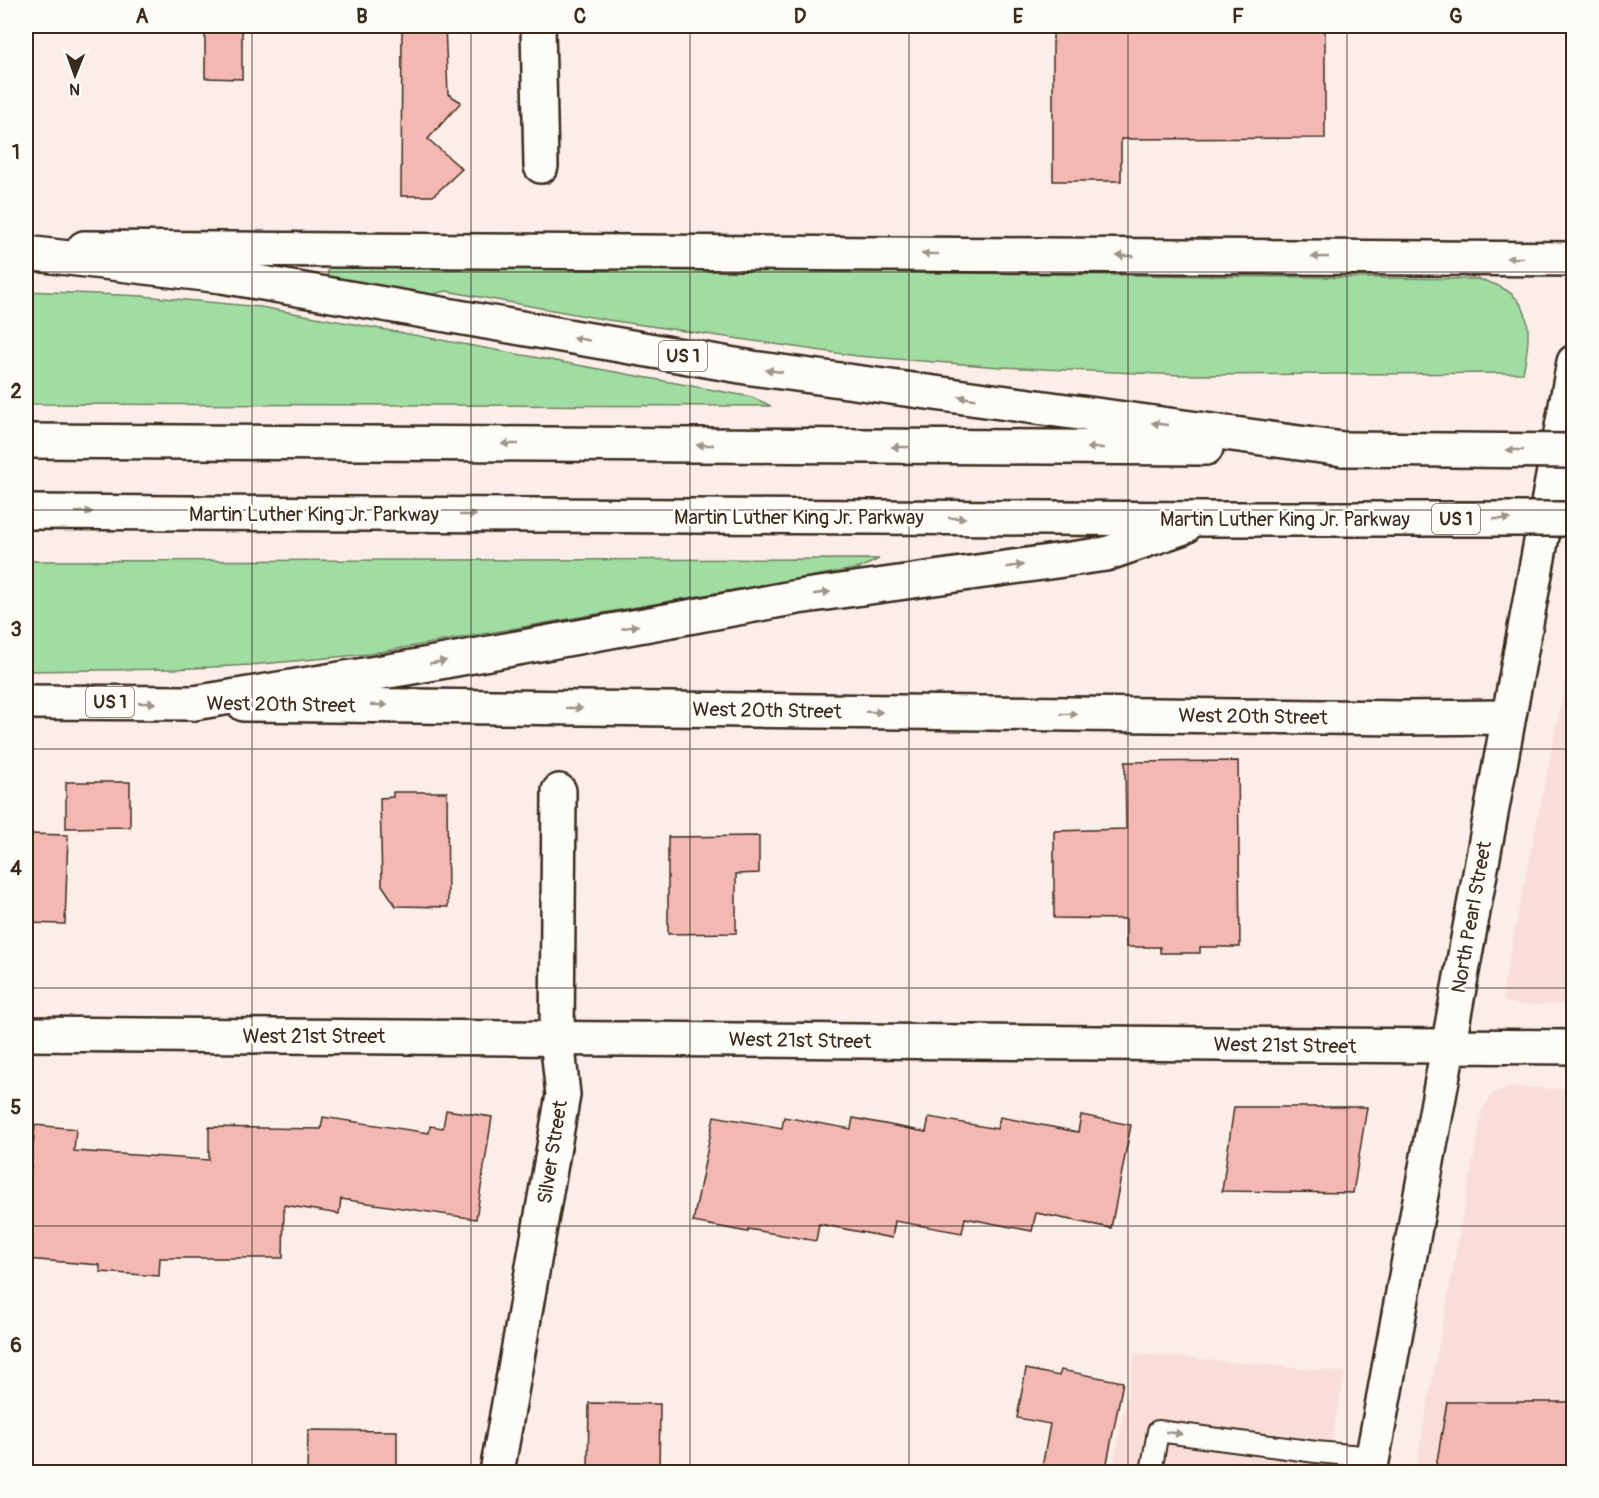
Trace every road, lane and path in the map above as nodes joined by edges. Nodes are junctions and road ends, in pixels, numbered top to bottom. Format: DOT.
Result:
graph roads {
  1 [pos="538,26"];
  2 [pos="541,166"];
  3 [pos="26,248"];
  4 [pos="26,253"];
  5 [pos="1574,259"];
  6 [pos="1574,362"];
  7 [pos="26,441"];
  8 [pos="1343,449"];
  9 [pos="1574,451"];
  10 [pos="26,512"];
  11 [pos="1207,519"];
  12 [pos="1574,519"];
  13 [pos="26,702"];
  14 [pos="194,703"];
  15 [pos="1508,717"];
  16 [pos="560,791"];
  17 [pos="26,1034"];
  18 [pos="556,1038"];
  19 [pos="1446,1047"];
  20 [pos="1574,1047"];
  21 [pos="1372,1465"];
  22 [pos="497,1473"];
  23 [pos="1151,1473"];
  1 -- 2 [label="main road"];
  5 -- 3 [label="main road, one-way"];
  8 -- 4 [label="main road, US 1, one-way"];
  6 -- 15 [label="main road, North Pearl Street"];
  8 -- 7 [label="main road, one-way"];
  9 -- 8 [label="main road, US 1, one-way, bridge"];
  10 -- 11 [label="main road, Martin Luther King Jr. Parkway, one-way"];
  11 -- 12 [label="main road, Martin Luther King Jr. Parkway / US 1, one-way, bridge"];
  14 -- 11 [label="main road, one-way"];
  13 -- 14 [label="main road, West 20th Street / US 1, one-way"];
  14 -- 15 [label="main road, West 20th Street, one-way"];
  15 -- 19 [label="main road, North Pearl Street"];
  16 -- 18 [label="main road, Silver Street"];
  17 -- 18 [label="main road, West 21st Street"];
  18 -- 19 [label="main road, West 21st Street"];
  18 -- 22 [label="main road, Silver Street"];
  19 -- 20 [label="main road, West 21st Street"];
  19 -- 21 [label="main road, North Pearl Street"];
  23 -- 21 [label="lane, one-way"];
}
